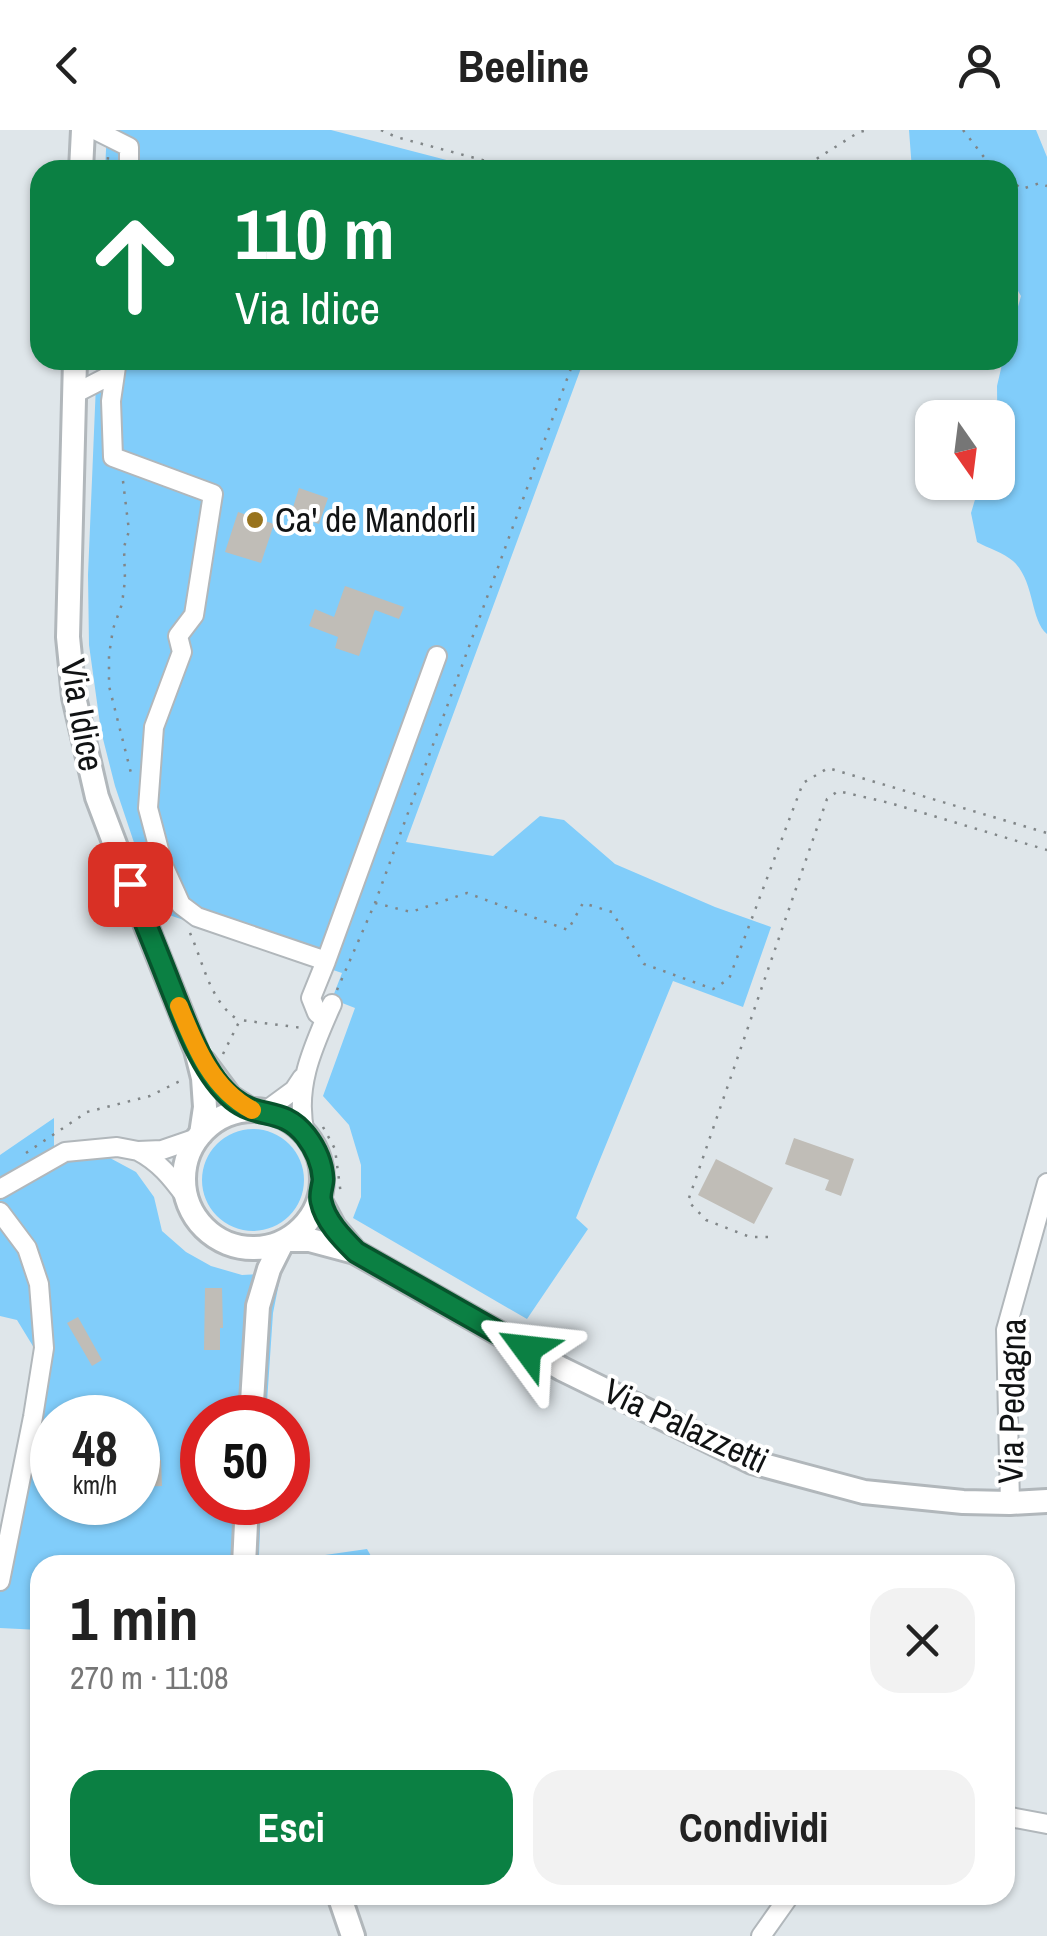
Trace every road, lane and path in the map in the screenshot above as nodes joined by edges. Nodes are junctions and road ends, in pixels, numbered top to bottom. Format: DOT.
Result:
graph roads {
  1 [pos="83,130"];
  2 [pos="95,130"];
  3 [pos="380,130"];
  4 [pos="868,130"];
  5 [pos="963,130"];
  6 [pos="82,160"];
  7 [pos="128,160"];
  8 [pos="482,160"];
  9 [pos="815,160"];
  10 [pos="986,160"];
  11 [pos="1018,186"];
  12 [pos="1047,186"];
  13 [pos="75,370"];
  14 [pos="111,370"];
  15 [pos="116,370"];
  16 [pos="570,370"];
  17 [pos="74,394"];
  18 [pos="437,656"];
  19 [pos="1047,833"];
  20 [pos="1047,850"];
  21 [pos="375,902"];
  22 [pos="326,961"];
  23 [pos="326,1018"];
  24 [pos="196,1050"];
  25 [pos="217,1065"];
  26 [pos="191,1074"];
  27 [pos="305,1074"];
  28 [pos="257,1111"];
  29 [pos="311,1126"];
  30 [pos="199,1136"];
  31 [pos="138,1151"];
  32 [pos="25,1154"];
  33 [pos="1047,1183"];
  34 [pos="0,1189"];
  35 [pos="185,1196"];
  36 [pos="330,1198"];
  37 [pos="0,1212"];
  38 [pos="768,1237"];
  39 [pos="286,1241"];
  40 [pos="233,1244"];
  41 [pos="356,1252"];
  42 [pos="258,1306"];
  43 [pos="252,1395"];
  44 [pos="1047,1501"];
  45 [pos="1010,1504"];
  46 [pos="245,1525"];
  47 [pos="244,1555"];
  48 [pos="0,1582"];
  49 [pos="1015,1818"];
  50 [pos="1047,1824"];
  51 [pos="343,1905"];
  52 [pos="783,1905"];
  53 [pos="353,1936"];
  54 [pos="761,1936"];
  1 -- 6 [label="main road"];
  2 -- 7 [label="street"];
  3 -- 8 [label="path"];
  4 -- 9 [label="path"];
  5 -- 10 [label="path"];
  11 -- 12 [label="path"];
  13 -- 17 [label="main road, Via Idice"];
  14 -- 17 [label="street"];
  15 -- 22 [label="street"];
  16 -- 21 [label="path"];
  17 -- 24 [label="main road, Via Idice"];
  18 -- 22 [label="street"];
  19 -- 21 [label="path"];
  20 -- 38 [label="path"];
  21 -- 23 [label="path"];
  22 -- 23 [label="street"];
  23 -- 25 [label="path"];
  23 -- 27 [label="street"];
  24 -- 28 [label="main road, Via Idice"];
  24 -- 30 [label="main road, Via Idice"];
  26 -- 32 [label="path"];
  27 -- 28 [label="street"];
  27 -- 29 [label="street"];
  28 -- 29 [label="main road, Via Idice"];
  28 -- 30 [label="main road"];
  29 -- 36 [label="main road"];
  29 -- 36 [label="path"];
  30 -- 31 [label="street"];
  30 -- 35 [label="main road, Via Idice"];
  31 -- 34 [label="street"];
  31 -- 35 [label="street"];
  33 -- 45 [label="street, Via Pedagna"];
  35 -- 40 [label="main road"];
  36 -- 39 [label="main road"];
  36 -- 41 [label="main road, Via Palazzetti"];
  37 -- 48 [label="street"];
  39 -- 40 [label="main road"];
  39 -- 41 [label="main road, Via Palazzetti"];
  39 -- 42 [label="main road"];
  40 -- 42 [label="main road"];
  41 -- 45 [label="main road, Via Palazzetti"];
  42 -- 43 [label="main road"];
  44 -- 45 [label="main road, Via Palazzetti"];
  46 -- 47 [label="main road"];
  49 -- 50 [label="street"];
  51 -- 53 [label="main road"];
  52 -- 54 [label="street"];
}
